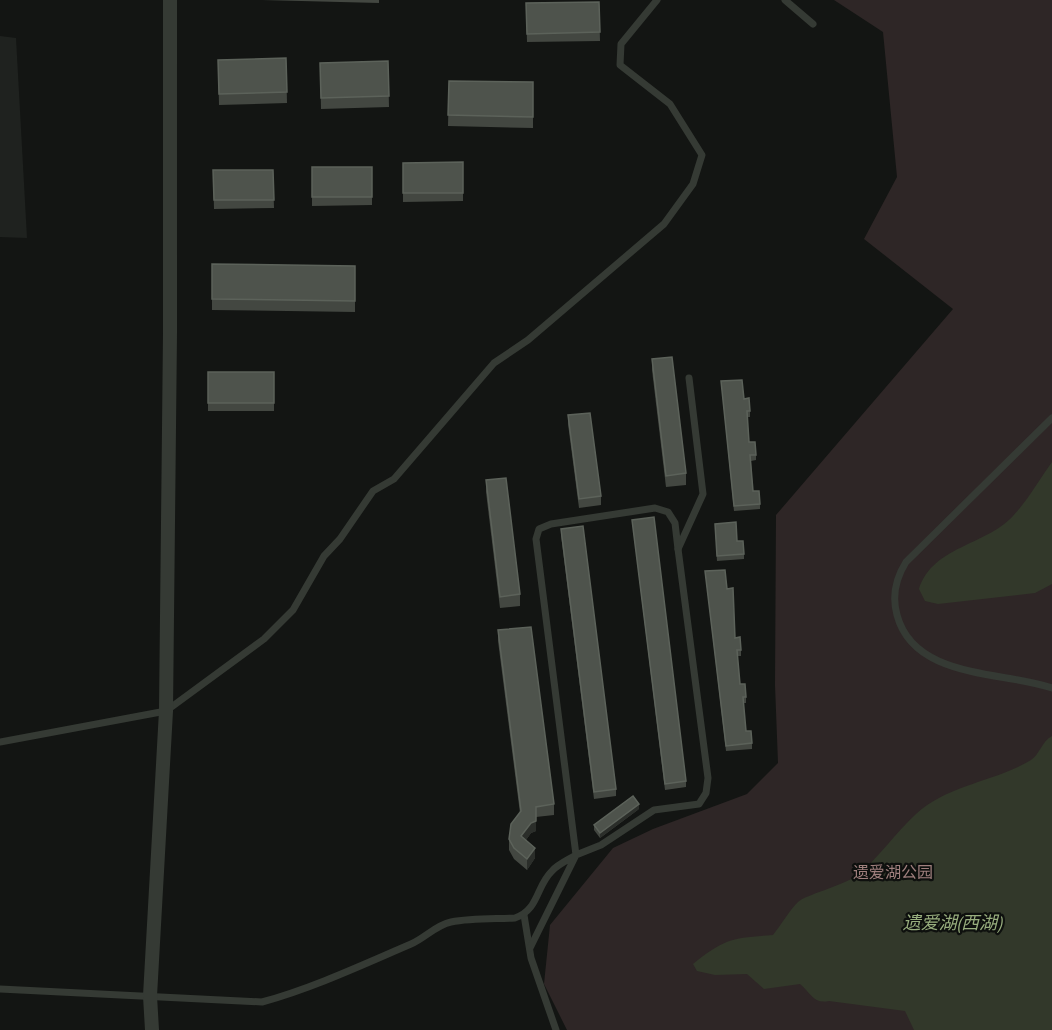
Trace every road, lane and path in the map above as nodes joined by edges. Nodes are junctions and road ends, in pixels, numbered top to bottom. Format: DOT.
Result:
graph roads {
  1 [pos="171,0"];
  2 [pos="657,0"];
  3 [pos="785,0"];
  4 [pos="813,24"];
  5 [pos="689,378"];
  6 [pos="1052,418"];
  7 [pos="678,549"];
  8 [pos="1052,688"];
  9 [pos="166,711"];
  10 [pos="0,742"];
  11 [pos="576,855"];
  12 [pos="524,915"];
  13 [pos="530,948"];
  14 [pos="0,989"];
  15 [pos="150,996"];
  16 [pos="152,1030"];
  17 [pos="556,1030"];
  1 -- 9 [label="street"];
  2 -- 9 [label="lane"];
  3 -- 4 [label="lane"];
  5 -- 7 [label="lane"];
  6 -- 8 [label="lane"];
  7 -- 11 [label="lane"];
  7 -- 11 [label="lane"];
  9 -- 10 [label="lane"];
  9 -- 15 [label="street"];
  11 -- 12 [label="lane"];
  11 -- 13 [label="lane"];
  12 -- 13 [label="lane"];
  12 -- 15 [label="lane"];
  13 -- 17 [label="lane"];
  14 -- 15 [label="lane"];
  15 -- 16 [label="street"];
}
